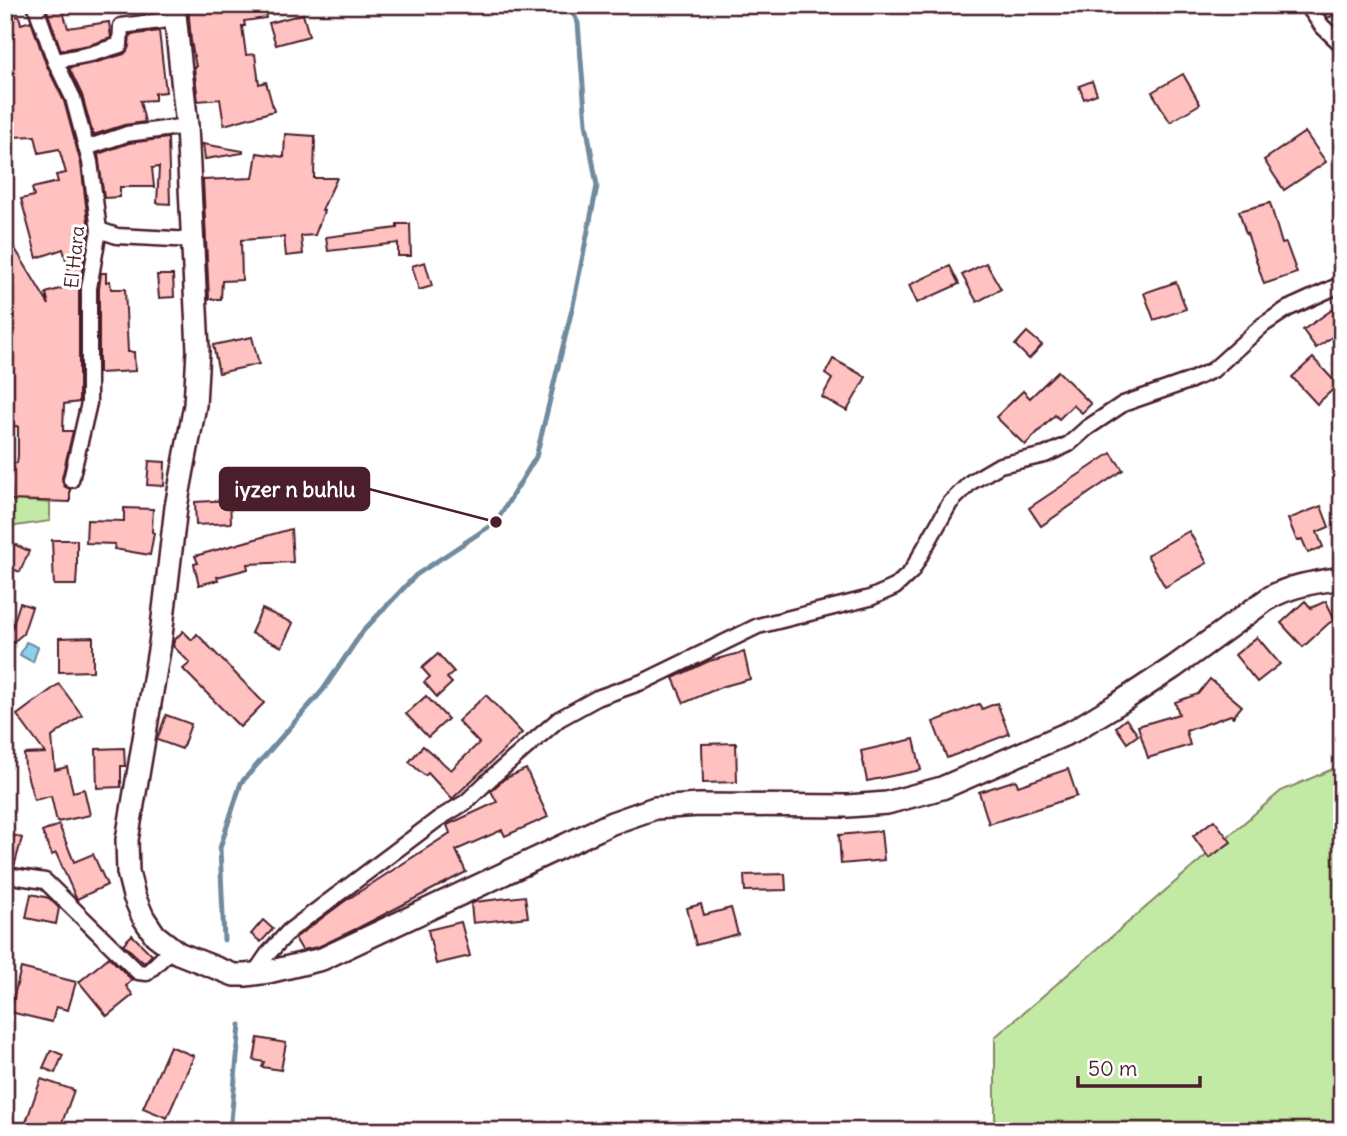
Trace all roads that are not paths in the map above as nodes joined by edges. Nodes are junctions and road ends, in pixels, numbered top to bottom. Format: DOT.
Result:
graph roads {
  1 [pos="35,5"];
  2 [pos="1307,5"];
  3 [pos="175,12"];
  4 [pos="1342,45"];
  5 [pos="55,61"];
  6 [pos="187,126"];
  7 [pos="86,148"];
  8 [pos="99,230"];
  9 [pos="193,240"];
  10 [pos="1342,284"];
  11 [pos="71,480"];
  12 [pos="1342,578"];
  13 [pos="5,875"];
  14 [pos="175,951"];
  15 [pos="244,974"];
  1 -- 5 [label="street, El Hara"];
  2 -- 4 [label="street"];
  3 -- 5 [label="street"];
  3 -- 6 [label="main road"];
  5 -- 7 [label="street, El Hara"];
  6 -- 7 [label="street"];
  6 -- 9 [label="main road"];
  7 -- 8 [label="street, El Hara"];
  8 -- 9 [label="street"];
  8 -- 11 [label="street, El Hara"];
  9 -- 14 [label="main road"];
  10 -- 15 [label="street"];
  12 -- 15 [label="main road"];
  13 -- 14 [label="street"];
  14 -- 15 [label="main road"];
}
